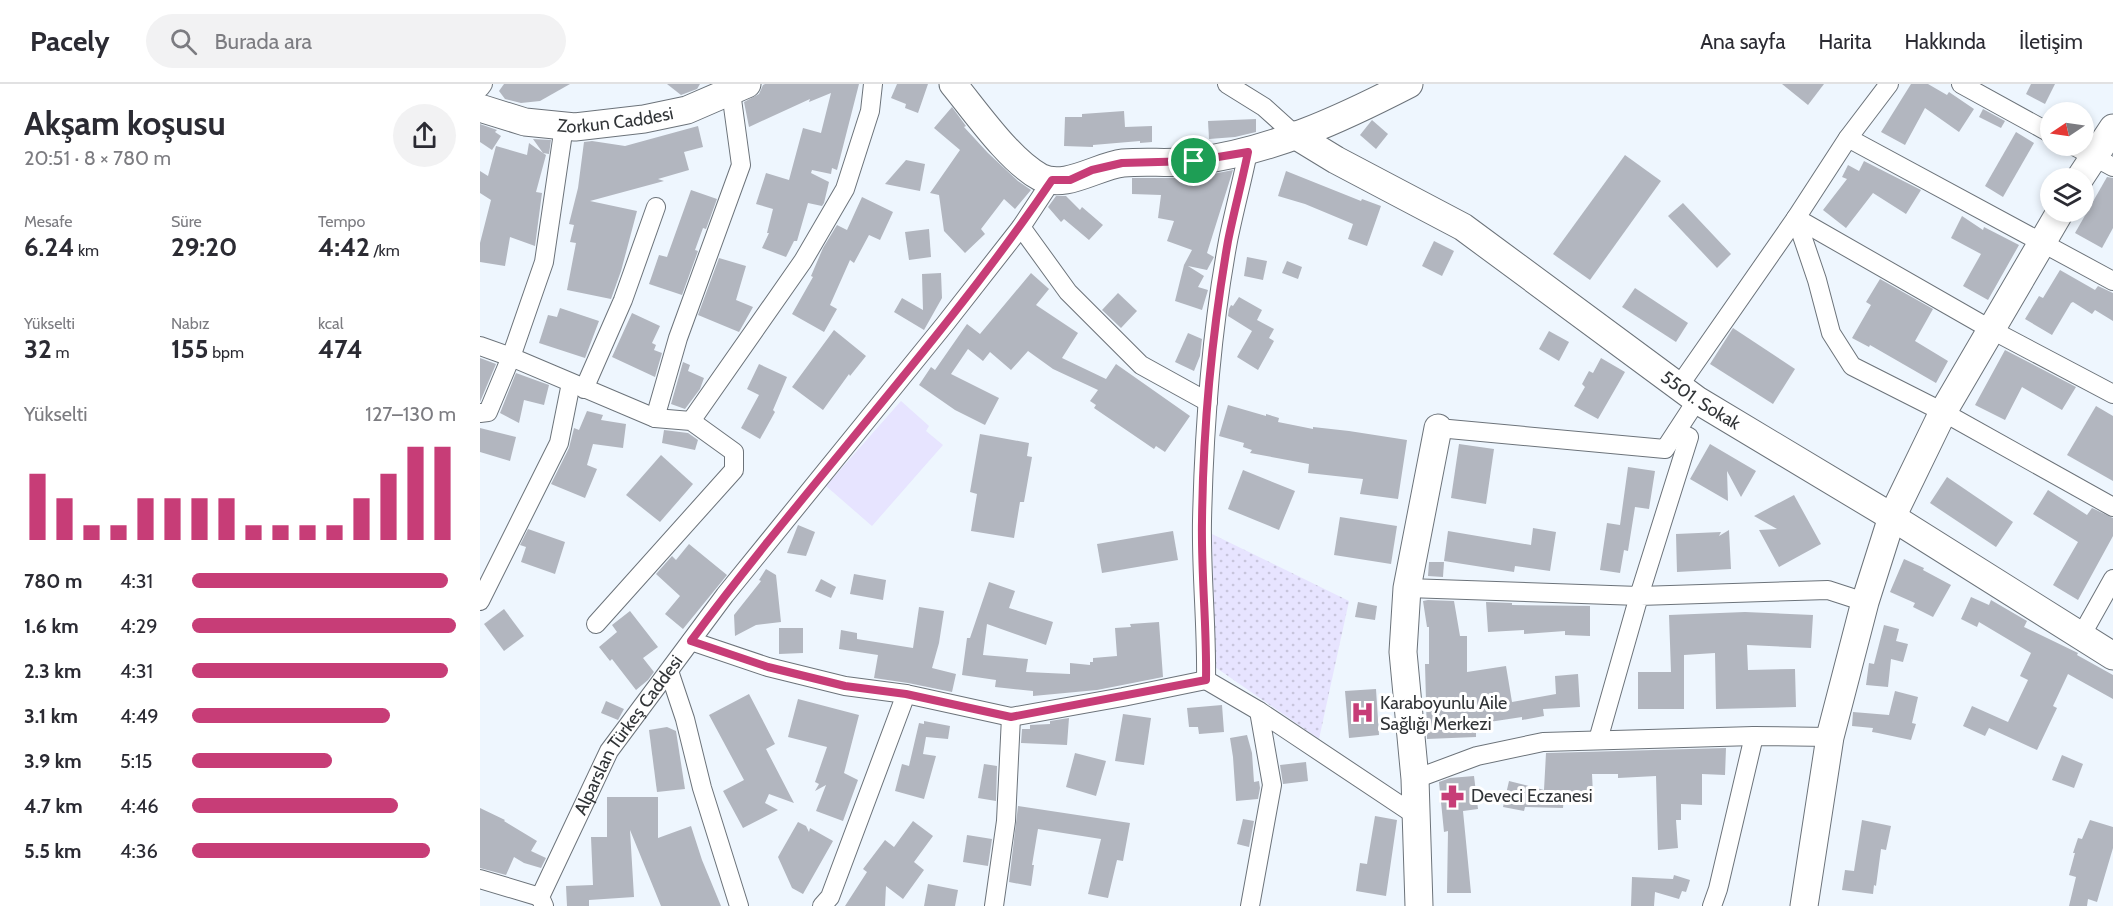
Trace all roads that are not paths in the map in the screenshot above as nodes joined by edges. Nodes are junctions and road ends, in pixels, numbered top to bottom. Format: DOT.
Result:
graph roads {
  1 [pos="483,84"];
  2 [pos="873,84"];
  3 [pos="953,84"];
  4 [pos="1409,84"];
  5 [pos="1889,84"];
  6 [pos="1961,84"];
  7 [pos="1235,86"];
  8 [pos="480,88"];
  9 [pos="739,88"];
  10 [pos="480,108"];
  11 [pos="564,126"];
  12 [pos="2040,127"];
  13 [pos="2113,128"];
  14 [pos="1295,135"];
  15 [pos="1848,138"];
  16 [pos="1248,152"];
  17 [pos="2090,162"];
  18 [pos="1052,180"];
  19 [pos="656,207"];
  20 [pos="1796,218"];
  21 [pos="2055,222"];
  22 [pos="1021,227"];
  23 [pos="2042,242"];
  24 [pos="2113,281"];
  25 [pos="1990,330"];
  26 [pos="480,346"];
  27 [pos="511,357"];
  28 [pos="578,386"];
  29 [pos="1688,393"];
  30 [pos="2113,394"];
  31 [pos="1208,402"];
  32 [pos="1943,412"];
  33 [pos="480,413"];
  34 [pos="655,418"];
  35 [pos="691,421"];
  36 [pos="1438,428"];
  37 [pos="1677,431"];
  38 [pos="2113,507"];
  39 [pos="1892,517"];
  40 [pos="2113,579"];
  41 [pos="1407,588"];
  42 [pos="1639,596"];
  43 [pos="480,601"];
  44 [pos="1865,602"];
  45 [pos="596,624"];
  46 [pos="2081,636"];
  47 [pos="691,641"];
  48 [pos="2113,656"];
  49 [pos="669,671"];
  50 [pos="1206,680"];
  51 [pos="906,694"];
  52 [pos="1259,711"];
  53 [pos="1011,717"];
  54 [pos="1754,736"];
  55 [pos="1830,737"];
  56 [pos="1598,740"];
  57 [pos="1414,779"];
  58 [pos="1415,815"];
  59 [pos="480,879"];
  60 [pos="542,901"];
  61 [pos="739,906"];
  62 [pos="822,906"];
  63 [pos="993,906"];
  64 [pos="1250,906"];
  65 [pos="1419,906"];
  66 [pos="1712,906"];
  67 [pos="1804,906"];
  1 -- 8 [label="street"];
  2 -- 35 [label="street"];
  3 -- 18 [label="street"];
  4 -- 14 [label="street"];
  5 -- 15 [label="street"];
  6 -- 12 [label="street"];
  7 -- 14 [label="street"];
  9 -- 11 [label="street, Zorkun Caddesi"];
  9 -- 34 [label="street"];
  10 -- 11 [label="street, Zorkun Caddesi"];
  11 -- 27 [label="street"];
  13 -- 17 [label="street"];
  14 -- 16 [label="street"];
  14 -- 29 [label="street, 5501. Sokak"];
  15 -- 20 [label="street"];
  15 -- 23 [label="street"];
  16 -- 18 [label="street"];
  16 -- 31 [label="street"];
  18 -- 22 [label="street, Alparslan Türkeş Caddesi"];
  19 -- 28 [label="street"];
  20 -- 25 [label="street"];
  20 -- 29 [label="street"];
  20 -- 32 [label="street"];
  21 -- 23 [label="street"];
  22 -- 31 [label="street"];
  22 -- 47 [label="street, Alparslan Türkeş Caddesi"];
  23 -- 24 [label="street"];
  23 -- 25 [label="street"];
  25 -- 30 [label="street"];
  25 -- 32 [label="street"];
  26 -- 27 [label="street"];
  27 -- 28 [label="street"];
  27 -- 33 [label="street"];
  28 -- 34 [label="street"];
  28 -- 43 [label="street"];
  29 -- 37 [label="street"];
  29 -- 39 [label="street, 5501. Sokak"];
  31 -- 50 [label="street"];
  32 -- 38 [label="street"];
  32 -- 39 [label="street"];
  34 -- 35 [label="street"];
  35 -- 45 [label="street"];
  36 -- 37 [label="street"];
  36 -- 41 [label="street"];
  37 -- 42 [label="street"];
  39 -- 44 [label="street"];
  39 -- 46 [label="street, 5501. Sokak"];
  40 -- 46 [label="street"];
  41 -- 42 [label="street"];
  41 -- 57 [label="street"];
  42 -- 44 [label="street"];
  42 -- 56 [label="street"];
  44 -- 55 [label="street"];
  46 -- 48 [label="street, 5501. Sokak"];
  47 -- 49 [label="street, Alparslan Türkeş Caddesi"];
  47 -- 51 [label="street"];
  49 -- 60 [label="street, Alparslan Türkeş Caddesi"];
  49 -- 61 [label="street"];
  50 -- 52 [label="street"];
  50 -- 53 [label="street"];
  51 -- 53 [label="street"];
  51 -- 62 [label="street"];
  52 -- 58 [label="street"];
  52 -- 64 [label="street"];
  53 -- 63 [label="street"];
  54 -- 55 [label="street"];
  54 -- 56 [label="street"];
  54 -- 66 [label="street"];
  55 -- 67 [label="street"];
  56 -- 57 [label="street"];
  57 -- 58 [label="street"];
  58 -- 65 [label="street"];
  59 -- 60 [label="street"];
}
